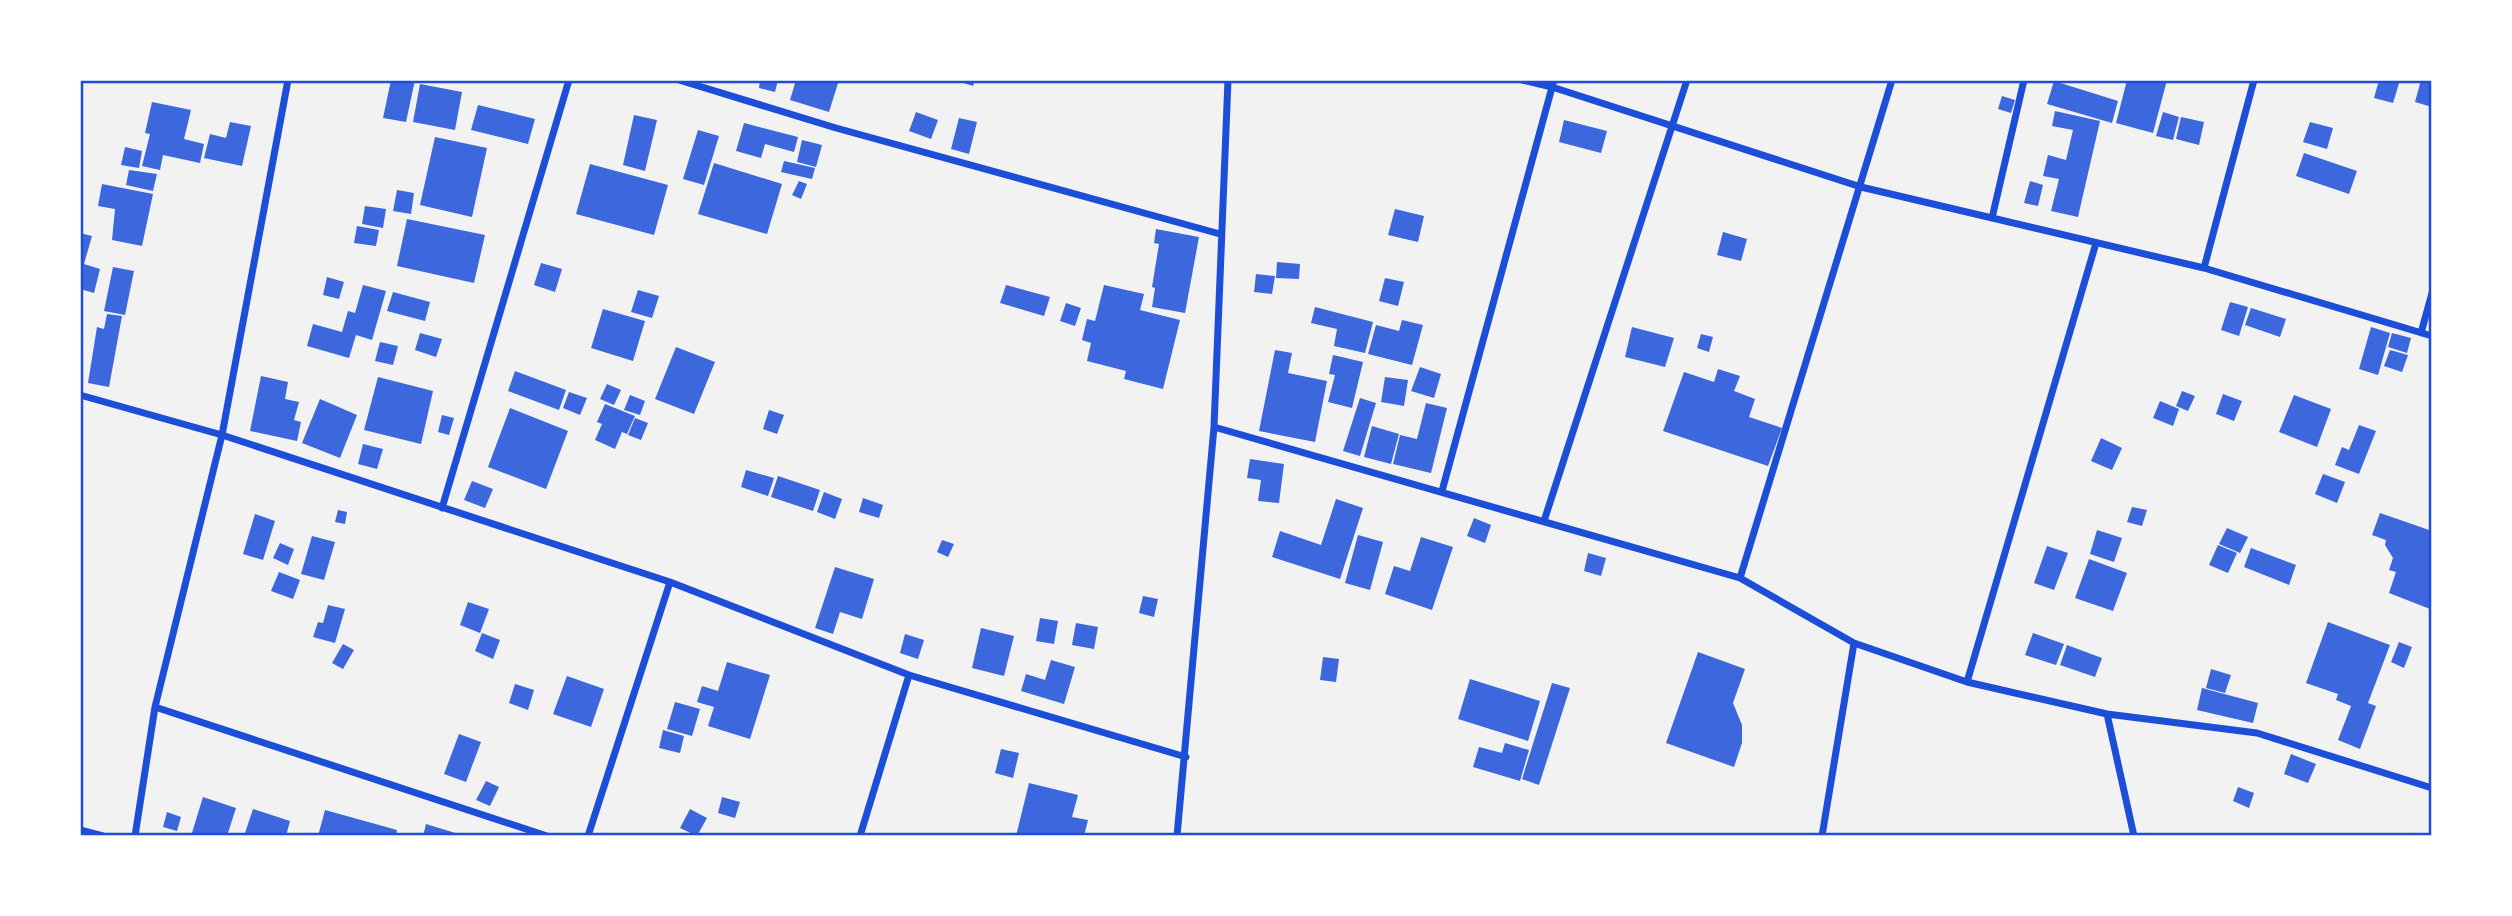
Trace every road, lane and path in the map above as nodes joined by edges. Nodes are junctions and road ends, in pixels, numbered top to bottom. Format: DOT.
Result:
graph roads {
  1 [pos="288,80"];
  2 [pos="569,80"];
  3 [pos="679,80"];
  4 [pos="1228,80"];
  5 [pos="1522,80"];
  6 [pos="1687,80"];
  7 [pos="1892,80"];
  8 [pos="2024,80"];
  9 [pos="2254,80"];
  10 [pos="1553,84"];
  11 [pos="1672,127"];
  12 [pos="1860,187"];
  13 [pos="1992,218"];
  14 [pos="1220,234"];
  15 [pos="2096,243"];
  16 [pos="2204,268"];
  17 [pos="2431,293"];
  18 [pos="2421,333"];
  19 [pos="2431,336"];
  20 [pos="80,396"];
  21 [pos="1214,427"];
  22 [pos="222,435"];
  23 [pos="1442,491"];
  24 [pos="442,508"];
  25 [pos="1544,521"];
  26 [pos="1740,578"];
  27 [pos="670,582"];
  28 [pos="1854,643"];
  29 [pos="909,675"];
  30 [pos="1966,682"];
  31 [pos="155,707"];
  32 [pos="2107,714"];
  33 [pos="1186,757"];
  34 [pos="2431,788"];
  35 [pos="80,831"];
  36 [pos="103,835"];
  37 [pos="135,835"];
  38 [pos="547,835"];
  39 [pos="588,835"];
  40 [pos="860,835"];
  41 [pos="1177,835"];
  42 [pos="1822,835"];
  43 [pos="2134,835"];
  1 -- 22 [label="street"];
  2 -- 24 [label="street"];
  3 -- 14 [label="street"];
  4 -- 14 [label="street"];
  5 -- 10 [label="street"];
  6 -- 11 [label="street"];
  7 -- 12 [label="street"];
  8 -- 13 [label="street"];
  9 -- 16 [label="street"];
  10 -- 11 [label="street"];
  10 -- 23 [label="street"];
  11 -- 12 [label="street"];
  11 -- 25 [label="street"];
  12 -- 13 [label="street"];
  12 -- 26 [label="street"];
  13 -- 15 [label="street"];
  14 -- 21 [label="street"];
  15 -- 16 [label="street"];
  15 -- 30 [label="street"];
  16 -- 18 [label="street"];
  17 -- 18 [label="street"];
  18 -- 19 [label="street"];
  20 -- 22 [label="street"];
  21 -- 23 [label="street"];
  21 -- 33 [label="street"];
  22 -- 24 [label="street"];
  22 -- 31 [label="street"];
  23 -- 25 [label="street"];
  24 -- 27 [label="street"];
  25 -- 26 [label="street"];
  26 -- 28 [label="street"];
  27 -- 29 [label="street"];
  27 -- 39 [label="street"];
  28 -- 30 [label="street"];
  28 -- 42 [label="street"];
  29 -- 33 [label="street"];
  29 -- 40 [label="street"];
  30 -- 32 [label="street"];
  31 -- 37 [label="street"];
  31 -- 38 [label="street"];
  32 -- 34 [label="street"];
  32 -- 43 [label="street"];
  33 -- 41 [label="street"];
  35 -- 36 [label="street"];
}
